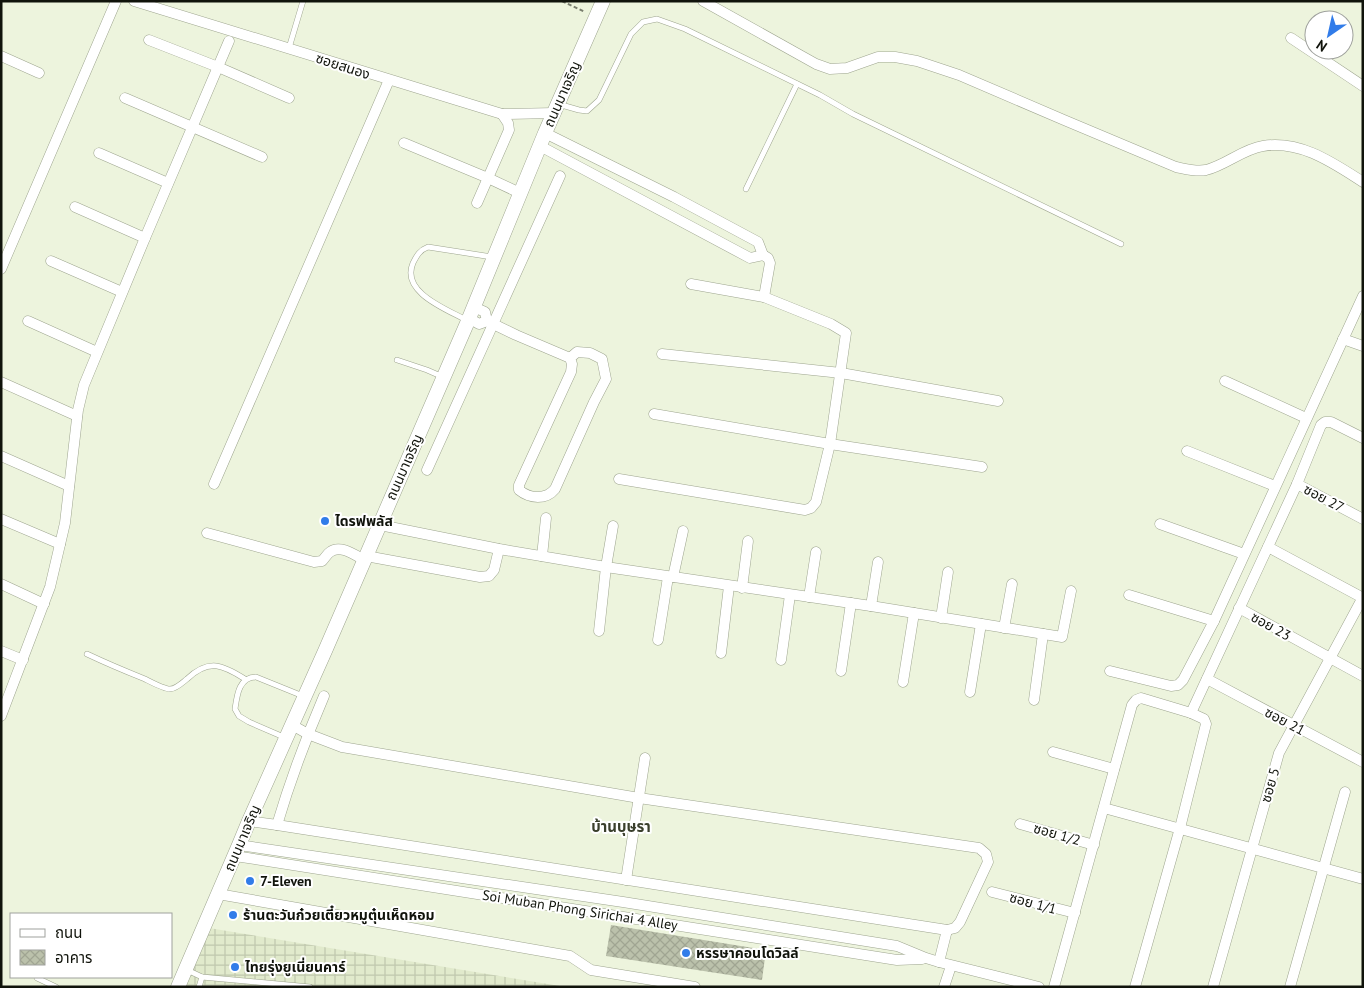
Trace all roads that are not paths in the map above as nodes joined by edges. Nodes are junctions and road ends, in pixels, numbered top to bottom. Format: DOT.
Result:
graph roads {
  1 [pos="116,1"];
  2 [pos="134,1"];
  3 [pos="303,1"];
  4 [pos="603,1"];
  5 [pos="703,1"];
  6 [pos="1290,38"];
  7 [pos="149,40"];
  8 [pos="229,41"];
  9 [pos="288,49"];
  10 [pos="1,56"];
  11 [pos="218,67"];
  12 [pos="39,72"];
  13 [pos="389,80"];
  14 [pos="797,84"];
  15 [pos="1363,86"];
  16 [pos="125,98"];
  17 [pos="289,98"];
  18 [pos="556,108"];
  19 [pos="502,114"];
  20 [pos="192,127"];
  21 [pos="545,133"];
  22 [pos="404,143"];
  23 [pos="540,146"];
  24 [pos="98,153"];
  25 [pos="262,157"];
  26 [pos="560,176"];
  27 [pos="488,178"];
  28 [pos="1363,182"];
  29 [pos="168,183"];
  30 [pos="746,189"];
  31 [pos="520,193"];
  32 [pos="477,203"];
  33 [pos="75,208"];
  34 [pos="145,238"];
  35 [pos="1122,244"];
  36 [pos="762,255"];
  37 [pos="494,257"];
  38 [pos="52,261"];
  39 [pos="1,268"];
  40 [pos="691,284"];
  41 [pos="122,292"];
  42 [pos="1363,296"];
  43 [pos="764,297"];
  44 [pos="471,315"];
  45 [pos="28,321"];
  46 [pos="490,323"];
  47 [pos="1343,339"];
  48 [pos="1363,346"];
  49 [pos="97,352"];
  50 [pos="662,354"];
  51 [pos="570,358"];
  52 [pos="397,360"];
  53 [pos="840,373"];
  54 [pos="444,377"];
  55 [pos="1225,381"];
  56 [pos="1,382"];
  57 [pos="998,401"];
  58 [pos="654,414"];
  59 [pos="78,416"];
  60 [pos="1306,418"];
  61 [pos="1363,438"];
  62 [pos="830,444"];
  63 [pos="1187,451"];
  64 [pos="1,456"];
  65 [pos="982,467"];
  66 [pos="427,470"];
  67 [pos="619,479"];
  68 [pos="214,484"];
  69 [pos="1297,484"];
  70 [pos="69,486"];
  71 [pos="1275,486"];
  72 [pos="546,518"];
  73 [pos="1,519"];
  74 [pos="1363,519"];
  75 [pos="1160,524"];
  76 [pos="380,525"];
  77 [pos="613,526"];
  78 [pos="682,531"];
  79 [pos="207,533"];
  80 [pos="748,541"];
  81 [pos="60,544"];
  82 [pos="1268,547"];
  83 [pos="499,549"];
  84 [pos="816,552"];
  85 [pos="1244,554"];
  86 [pos="542,556"];
  87 [pos="365,558"];
  88 [pos="878,562"];
  89 [pos="606,567"];
  90 [pos="948,572"];
  91 [pos="671,577"];
  92 [pos="1,584"];
  93 [pos="1012,584"];
  94 [pos="729,586"];
  95 [pos="742,588"];
  96 [pos="1071,591"];
  97 [pos="790,594"];
  98 [pos="1129,595"];
  99 [pos="809,597"];
  100 [pos="1363,598"];
  101 [pos="44,604"];
  102 [pos="851,604"];
  103 [pos="871,606"];
  104 [pos="1239,608"];
  105 [pos="914,614"];
  106 [pos="941,618"];
  107 [pos="1214,621"];
  108 [pos="981,624"];
  109 [pos="1004,628"];
  110 [pos="599,631"];
  111 [pos="1043,634"];
  112 [pos="658,640"];
  113 [pos="1,651"];
  114 [pos="720,653"];
  115 [pos="87,654"];
  116 [pos="1330,658"];
  117 [pos="22,660"];
  118 [pos="781,660"];
  119 [pos="841,671"];
  120 [pos="1110,671"];
  121 [pos="1363,676"];
  122 [pos="245,679"];
  123 [pos="1207,680"];
  124 [pos="903,682"];
  125 [pos="970,692"];
  126 [pos="324,696"];
  127 [pos="304,697"];
  128 [pos="1034,700"];
  129 [pos="1191,713"];
  130 [pos="1,716"];
  131 [pos="292,725"];
  132 [pos="1294,725"];
  133 [pos="308,734"];
  134 [pos="286,738"];
  135 [pos="1053,752"];
  136 [pos="645,758"];
  137 [pos="1363,762"];
  138 [pos="1114,770"];
  139 [pos="1345,792"];
  140 [pos="639,798"];
  141 [pos="1104,808"];
  142 [pos="249,821"];
  143 [pos="1020,824"];
  144 [pos="277,825"];
  145 [pos="1180,828"];
  146 [pos="1094,844"];
  147 [pos="1252,848"];
  148 [pos="237,851"];
  149 [pos="1324,868"];
  150 [pos="1363,879"];
  151 [pos="626,880"];
  152 [pos="992,892"];
  153 [pos="218,894"];
  154 [pos="623,902"];
  155 [pos="1075,913"];
  156 [pos="621,916"];
  157 [pos="947,930"];
  158 [pos="926,958"];
  159 [pos="939,962"];
  160 [pos="951,966"];
  161 [pos="185,969"];
  162 [pos="202,977"];
  163 [pos="37,978"];
  164 [pos="56,987"];
  165 [pos="178,987"];
  166 [pos="199,987"];
  167 [pos="310,987"];
  168 [pos="695,987"];
  169 [pos="944,987"];
  170 [pos="1039,987"];
  171 [pos="1054,987"];
  172 [pos="1136,987"];
  173 [pos="1213,987"];
  174 [pos="1290,987"];
  1 -- 39 [label="street"];
  2 -- 9 [label="street, ซอยสนอง"];
  3 -- 9 [label="lane"];
  4 -- 18 [label="main road, ถนนมาเจริญ"];
  5 -- 28 [label="street"];
  6 -- 15 [label="street"];
  7 -- 11 [label="street"];
  8 -- 11 [label="street"];
  9 -- 13 [label="street, ซอยสนอง"];
  10 -- 12 [label="street"];
  11 -- 17 [label="street"];
  11 -- 20 [label="street"];
  13 -- 19 [label="street, ซอยสนอง"];
  13 -- 68 [label="street"];
  14 -- 18 [label="lane"];
  14 -- 30 [label="lane"];
  14 -- 35 [label="lane"];
  16 -- 20 [label="street"];
  18 -- 19 [label="street, ซอยสนอง"];
  18 -- 21 [label="main road, ถนนมาเจริญ"];
  19 -- 27 [label="street"];
  20 -- 25 [label="street"];
  20 -- 29 [label="street"];
  21 -- 23 [label="main road, ถนนมาเจริญ"];
  21 -- 36 [label="street"];
  22 -- 27 [label="street"];
  23 -- 31 [label="main road, ถนนมาเจริญ"];
  23 -- 36 [label="street"];
  24 -- 29 [label="street"];
  26 -- 46 [label="street"];
  27 -- 31 [label="street"];
  27 -- 32 [label="street"];
  29 -- 34 [label="street"];
  31 -- 37 [label="main road, ถนนมาเจริญ"];
  33 -- 34 [label="street"];
  34 -- 41 [label="street"];
  36 -- 43 [label="street"];
  37 -- 44 [label="main road, ถนนมาเจริญ"];
  37 -- 44 [label="lane"];
  38 -- 41 [label="street"];
  40 -- 43 [label="street"];
  41 -- 49 [label="street"];
  42 -- 47 [label="street"];
  43 -- 53 [label="street"];
  44 -- 46 [label="street"];
  44 -- 54 [label="main road, ถนนมาเจริญ"];
  45 -- 49 [label="street"];
  46 -- 51 [label="street"];
  46 -- 66 [label="street"];
  47 -- 48 [label="street"];
  47 -- 60 [label="street"];
  49 -- 59 [label="street"];
  50 -- 53 [label="street"];
  51 -- 51 [label="street"];
  52 -- 54 [label="lane"];
  53 -- 57 [label="street"];
  53 -- 62 [label="street"];
  54 -- 76 [label="main road, ถนนมาเจริญ"];
  55 -- 60 [label="street"];
  56 -- 59 [label="street"];
  58 -- 62 [label="street"];
  59 -- 70 [label="street"];
  60 -- 71 [label="street"];
  61 -- 69 [label="street, ซอย 27"];
  62 -- 65 [label="street"];
  62 -- 67 [label="street"];
  63 -- 71 [label="street"];
  64 -- 70 [label="street"];
  69 -- 74 [label="street, ซอย 27"];
  69 -- 82 [label="street, ซอย 23"];
  70 -- 81 [label="street"];
  71 -- 85 [label="street"];
  72 -- 86 [label="street"];
  73 -- 81 [label="street"];
  75 -- 85 [label="street"];
  76 -- 83 [label="street"];
  76 -- 87 [label="main road, ถนนมาเจริญ"];
  77 -- 89 [label="street"];
  78 -- 91 [label="street"];
  79 -- 87 [label="street"];
  80 -- 95 [label="street"];
  81 -- 101 [label="street"];
  82 -- 100 [label="street"];
  82 -- 104 [label="street, ซอย 23"];
  83 -- 86 [label="street"];
  83 -- 87 [label="street"];
  84 -- 99 [label="street"];
  85 -- 107 [label="street"];
  86 -- 89 [label="street"];
  87 -- 127 [label="main road, ถนนมาเจริญ"];
  88 -- 103 [label="street"];
  89 -- 91 [label="street"];
  89 -- 110 [label="street"];
  90 -- 106 [label="street"];
  91 -- 94 [label="street"];
  91 -- 112 [label="street"];
  92 -- 101 [label="street"];
  93 -- 109 [label="street"];
  94 -- 95 [label="street"];
  94 -- 114 [label="street"];
  95 -- 97 [label="street"];
  96 -- 111 [label="street"];
  97 -- 99 [label="street"];
  97 -- 118 [label="street"];
  98 -- 107 [label="street"];
  99 -- 102 [label="street"];
  100 -- 116 [label="street, ซอย 5"];
  101 -- 117 [label="street"];
  102 -- 103 [label="street"];
  102 -- 119 [label="street"];
  103 -- 105 [label="street"];
  104 -- 116 [label="street, ซอย 23"];
  104 -- 123 [label="street"];
  105 -- 106 [label="street"];
  105 -- 124 [label="street"];
  106 -- 108 [label="street"];
  107 -- 120 [label="street"];
  108 -- 109 [label="street"];
  108 -- 125 [label="street"];
  109 -- 111 [label="street"];
  111 -- 128 [label="street"];
  113 -- 117 [label="street"];
  115 -- 122 [label="lane"];
  116 -- 121 [label="street, ซอย 23"];
  116 -- 132 [label="street, ซอย 5"];
  117 -- 130 [label="street"];
  122 -- 127 [label="lane"];
  122 -- 134 [label="lane"];
  123 -- 129 [label="street"];
  123 -- 132 [label="street, ซอย 21"];
  126 -- 133 [label="street"];
  127 -- 131 [label="main road, ถนนมาเจริญ"];
  129 -- 138 [label="street"];
  129 -- 145 [label="street"];
  131 -- 133 [label="street"];
  131 -- 134 [label="main road, ถนนมาเจริญ"];
  132 -- 137 [label="street, ซอย 21"];
  132 -- 147 [label="street, ซอย 5"];
  133 -- 140 [label="street"];
  133 -- 144 [label="street"];
  134 -- 142 [label="main road, ถนนมาเจริญ"];
  135 -- 138 [label="street"];
  136 -- 140 [label="street"];
  138 -- 141 [label="street"];
  139 -- 149 [label="street"];
  140 -- 151 [label="street"];
  140 -- 157 [label="street"];
  141 -- 145 [label="street"];
  141 -- 146 [label="street"];
  142 -- 144 [label="street"];
  142 -- 148 [label="main road, ถนนมาเจริญ"];
  143 -- 146 [label="street, ซอย 1/2"];
  144 -- 151 [label="street"];
  145 -- 147 [label="street"];
  145 -- 172 [label="street"];
  146 -- 155 [label="street"];
  147 -- 149 [label="street"];
  147 -- 173 [label="street, ซอย 5"];
  148 -- 153 [label="main road, ถนนมาเจริญ"];
  148 -- 154 [label="street, Soi Muban Phong Sirichai 4 Alley"];
  148 -- 156 [label="street, Soi Muban Phong Sirichai 4 Alley"];
  149 -- 150 [label="street"];
  149 -- 174 [label="street"];
  151 -- 157 [label="street"];
  152 -- 155 [label="street, ซอย 1/1"];
  153 -- 161 [label="main road, ถนนมาเจริญ"];
  153 -- 168 [label="street"];
  154 -- 156 [label="street"];
  154 -- 158 [label="street, Soi Muban Phong Sirichai 4 Alley"];
  155 -- 171 [label="street"];
  156 -- 158 [label="street, Soi Muban Phong Sirichai 4 Alley"];
  157 -- 159 [label="street"];
  158 -- 159 [label="street, Soi Muban Phong Sirichai 4 Alley"];
  159 -- 160 [label="street, Soi Muban Phong Sirichai 4 Alley"];
  160 -- 169 [label="street"];
  160 -- 170 [label="street, Soi Muban Phong Sirichai 4 Alley"];
  161 -- 162 [label="lane"];
  161 -- 165 [label="main road, ถนนมาเจริญ"];
  162 -- 166 [label="lane"];
  162 -- 167 [label="lane"];
  163 -- 164 [label="lane"];
}
